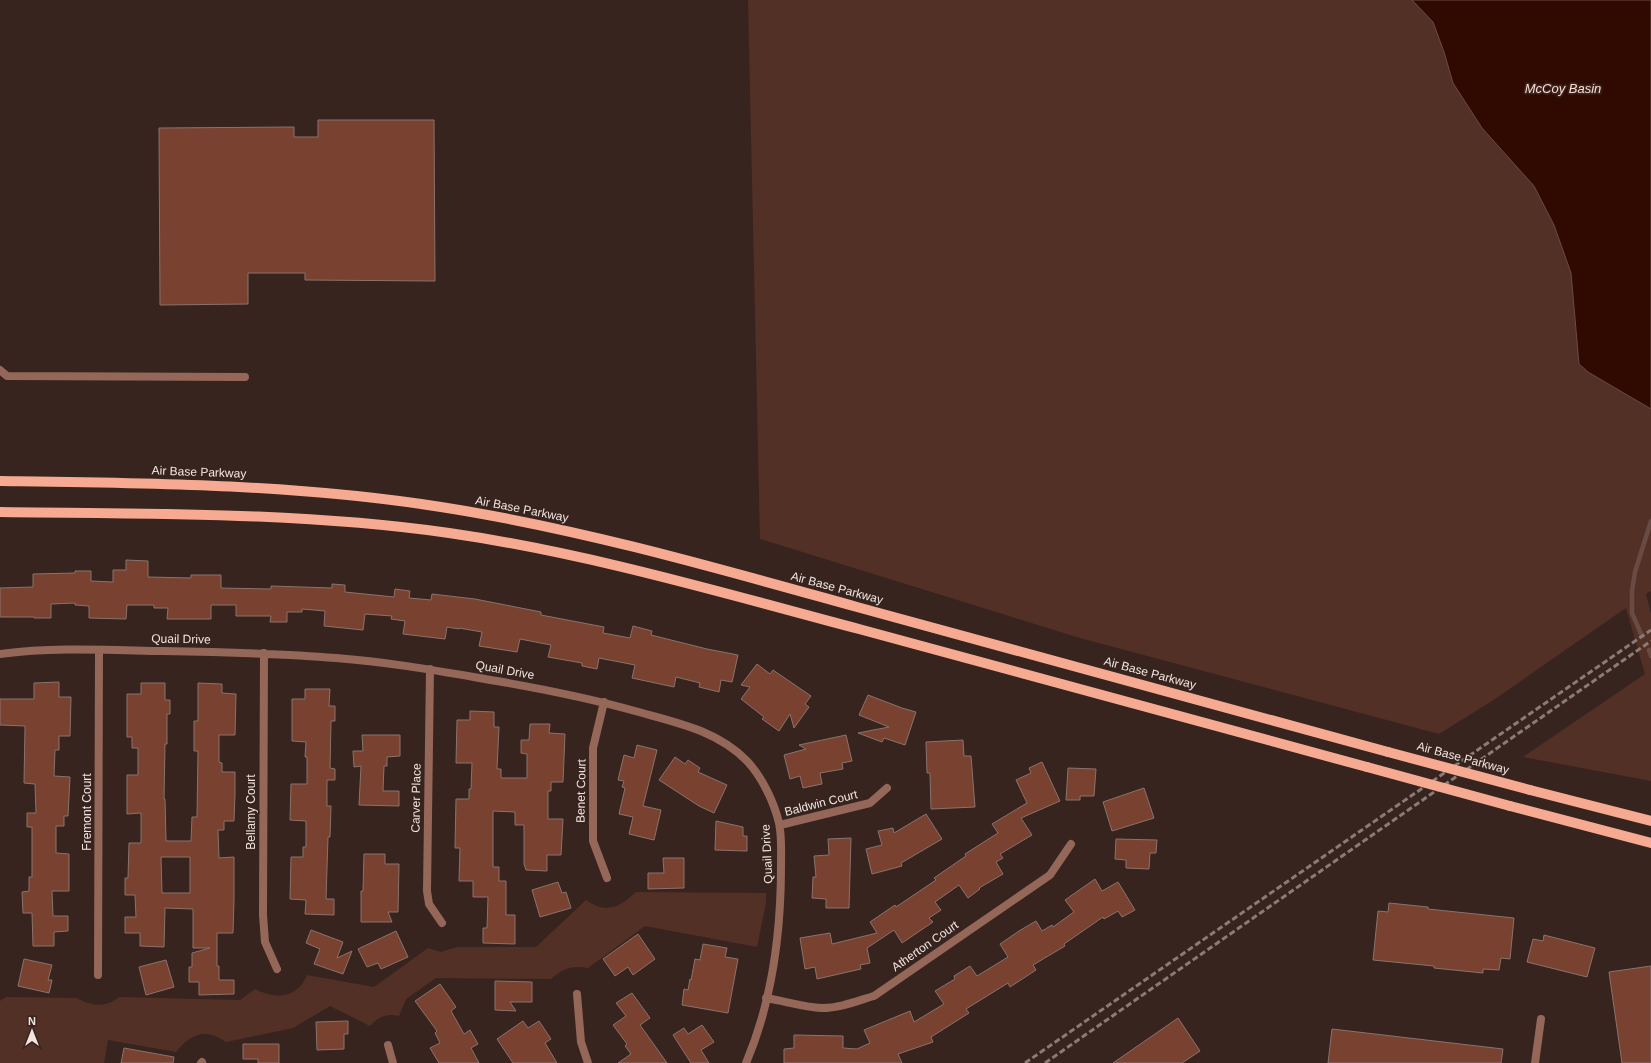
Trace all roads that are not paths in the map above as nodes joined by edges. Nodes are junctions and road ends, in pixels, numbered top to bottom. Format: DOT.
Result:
graph roads {
  1 [pos="0,370"];
  2 [pos="245,377"];
  3 [pos="0,481"];
  4 [pos="0,512"];
  5 [pos="100,650"];
  6 [pos="264,653"];
  7 [pos="0,654"];
  8 [pos="430,669"];
  9 [pos="604,702"];
  10 [pos="887,788"];
  11 [pos="1651,821"];
  12 [pos="780,825"];
  13 [pos="1651,843"];
  14 [pos="1071,844"];
  15 [pos="607,878"];
  16 [pos="442,923"];
  17 [pos="277,968"];
  18 [pos="98,975"];
  19 [pos="577,994"];
  20 [pos="766,998"];
  21 [pos="1541,1019"];
  22 [pos="388,1045"];
  23 [pos="393,1063"];
  24 [pos="588,1063"];
  25 [pos="746,1063"];
  26 [pos="1536,1063"];
  1 -- 2 [label="street"];
  3 -- 11 [label="main road, Air Base Parkway, bridge"];
  4 -- 13 [label="main road, bridge"];
  5 -- 6 [label="street, Quail Drive"];
  5 -- 7 [label="street, Quail Drive"];
  5 -- 18 [label="street, Fremont Court"];
  6 -- 8 [label="street, Quail Drive"];
  6 -- 17 [label="street, Bellamy Court"];
  8 -- 9 [label="street, Quail Drive"];
  8 -- 16 [label="street, Carver Place"];
  9 -- 12 [label="street, Quail Drive"];
  9 -- 15 [label="street, Benet Court"];
  10 -- 12 [label="street, Baldwin Court"];
  12 -- 20 [label="street, Quail Drive"];
  14 -- 20 [label="street, Atherton Court"];
  19 -- 24 [label="street"];
  20 -- 25 [label="street, Quail Drive"];
  21 -- 26 [label="street"];
  22 -- 23 [label="street"];
}
